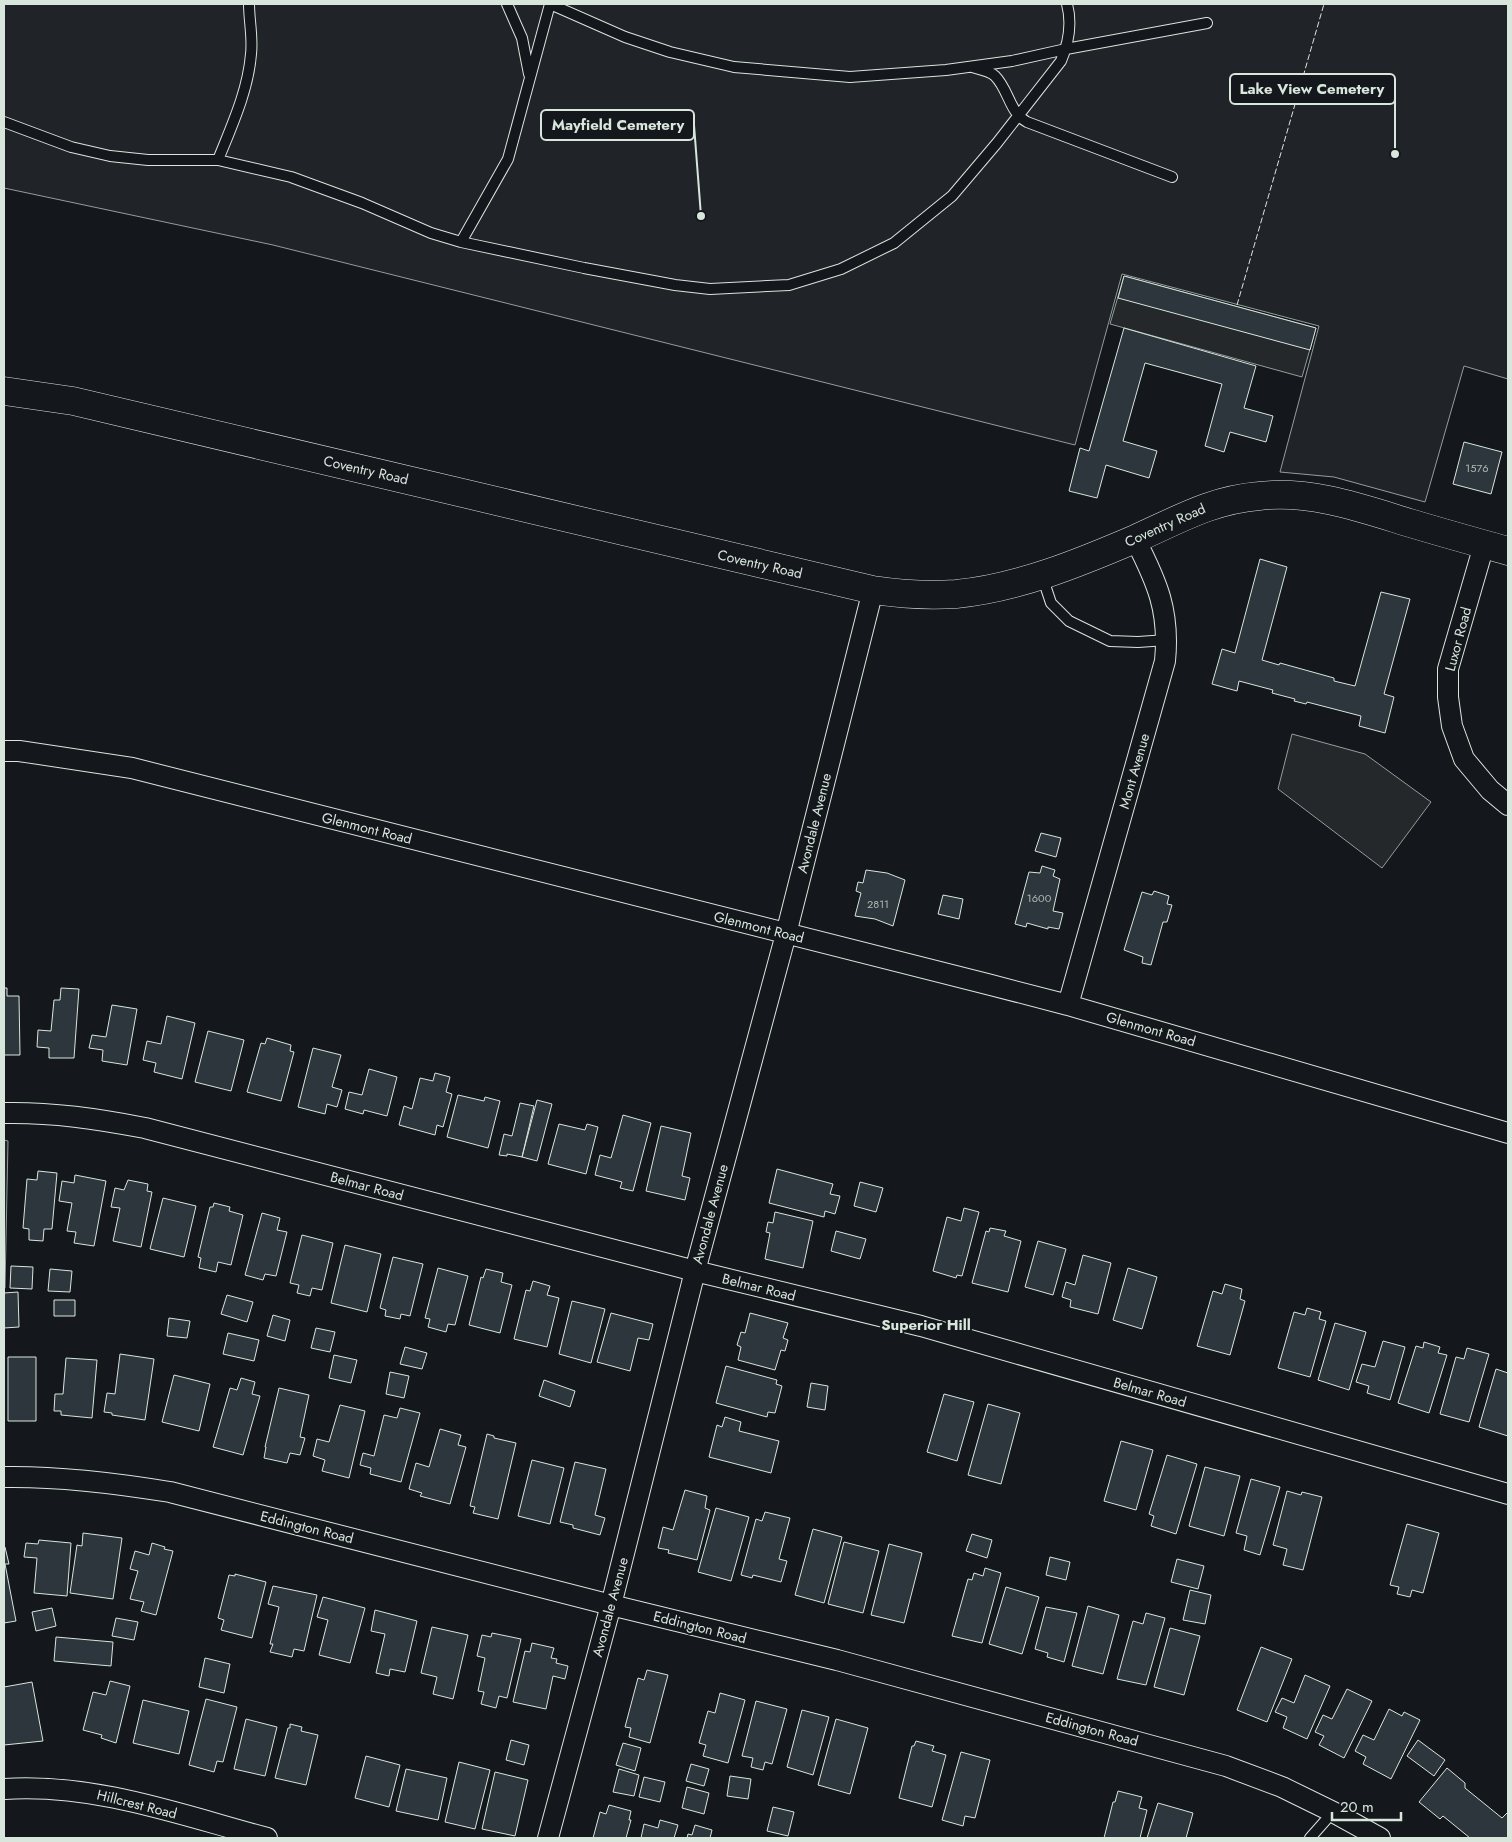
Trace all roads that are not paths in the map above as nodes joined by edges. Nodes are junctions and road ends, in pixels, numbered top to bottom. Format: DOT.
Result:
graph roads {
  1 [pos="249,4"];
  2 [pos="507,4"];
  3 [pos="550,4"];
  4 [pos="1067,4"];
  5 [pos="1208,23"];
  6 [pos="1066,49"];
  7 [pos="971,66"];
  8 [pos="530,82"];
  9 [pos="1018,118"];
  10 [pos="4,122"];
  11 [pos="218,160"];
  12 [pos="1172,176"];
  13 [pos="461,242"];
  14 [pos="4,391"];
  15 [pos="1136,539"];
  16 [pos="1496,548"];
  17 [pos="1042,575"];
  18 [pos="873,590"];
  19 [pos="1168,640"];
  20 [pos="4,751"];
  21 [pos="1508,805"];
  22 [pos="786,934"];
  23 [pos="1068,1005"];
  24 [pos="4,1113"];
  25 [pos="1508,1133"];
  26 [pos="695,1271"];
  27 [pos="4,1477"];
  28 [pos="1508,1494"];
  29 [pos="611,1605"];
  30 [pos="4,1790"];
  31 [pos="1333,1812"];
  32 [pos="268,1838"];
  33 [pos="548,1838"];
  34 [pos="1310,1838"];
  35 [pos="1380,1838"];
  1 -- 11 [label="lane"];
  2 -- 8 [label="lane"];
  3 -- 7 [label="lane"];
  3 -- 8 [label="lane"];
  4 -- 6 [label="lane"];
  5 -- 6 [label="lane"];
  6 -- 7 [label="lane"];
  6 -- 9 [label="lane"];
  7 -- 9 [label="lane"];
  8 -- 13 [label="lane"];
  9 -- 12 [label="lane"];
  9 -- 13 [label="lane"];
  10 -- 11 [label="lane"];
  11 -- 13 [label="lane"];
  14 -- 18 [label="street, Coventry Road"];
  15 -- 16 [label="street, Coventry Road"];
  15 -- 17 [label="street, Coventry Road"];
  15 -- 19 [label="street, Mont Avenue"];
  16 -- 21 [label="street, Luxor Road"];
  17 -- 18 [label="street, Coventry Road"];
  17 -- 19 [label="lane"];
  18 -- 22 [label="street, Avondale Avenue"];
  19 -- 23 [label="street, Mont Avenue"];
  20 -- 22 [label="street, Glenmont Road"];
  22 -- 23 [label="street, Glenmont Road"];
  22 -- 26 [label="street, Avondale Avenue"];
  23 -- 25 [label="street, Glenmont Road"];
  24 -- 26 [label="street, Belmar Road"];
  26 -- 28 [label="street, Belmar Road"];
  26 -- 29 [label="street, Avondale Avenue"];
  27 -- 29 [label="street, Eddington Road"];
  29 -- 31 [label="street, Eddington Road"];
  29 -- 33 [label="street, Avondale Avenue"];
  30 -- 32 [label="street, Hillcrest Road"];
  31 -- 34 [label="lane"];
  31 -- 35 [label="street, Eddington Road"];
}
